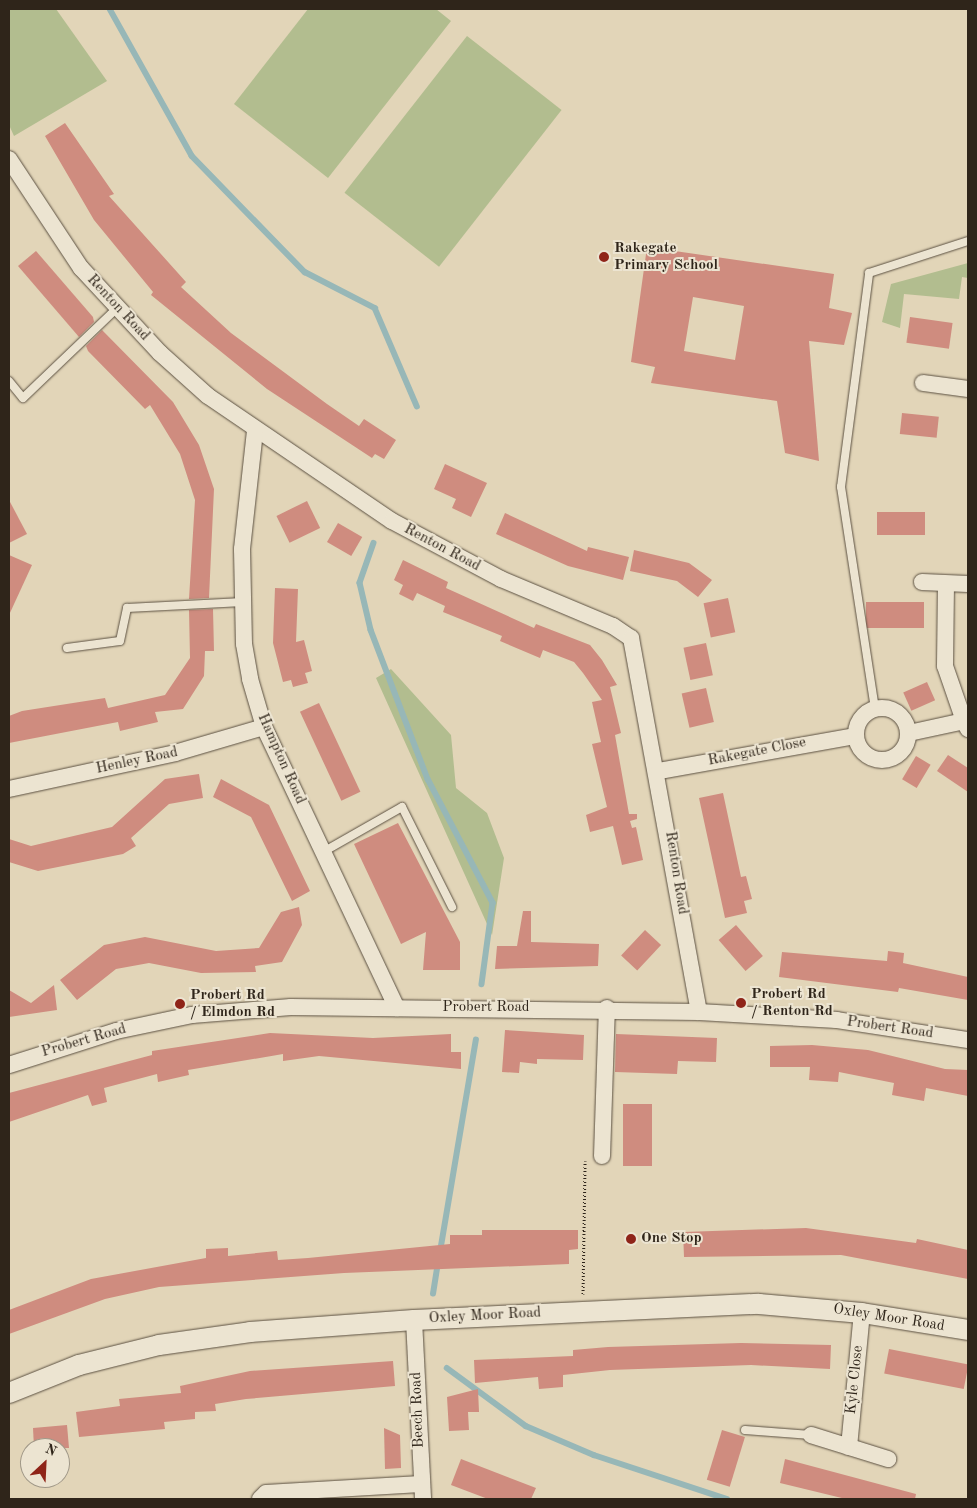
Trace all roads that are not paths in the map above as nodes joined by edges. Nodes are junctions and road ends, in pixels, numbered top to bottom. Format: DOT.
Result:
graph roads {
  1 [pos="9,159"];
  2 [pos="15,184"];
  3 [pos="968,241"];
  4 [pos="116,309"];
  5 [pos="9,381"];
  6 [pos="923,383"];
  7 [pos="968,389"];
  8 [pos="255,431"];
  9 [pos="922,582"];
  10 [pos="946,584"];
  11 [pos="968,584"];
  12 [pos="243,602"];
  13 [pos="66,648"];
  14 [pos="875,709"];
  15 [pos="966,725"];
  16 [pos="264,728"];
  17 [pos="909,733"];
  18 [pos="856,736"];
  19 [pos="659,771"];
  20 [pos="9,788"];
  21 [pos="322,852"];
  22 [pos="452,907"];
  23 [pos="397,1008"];
  24 [pos="607,1008"];
  25 [pos="699,1012"];
  26 [pos="968,1040"];
  27 [pos="9,1065"];
  28 [pos="602,1156"];
  29 [pos="862,1313"];
  30 [pos="414,1320"];
  31 [pos="968,1330"];
  32 [pos="9,1393"];
  33 [pos="745,1430"];
  34 [pos="811,1436"];
  35 [pos="849,1447"];
  36 [pos="888,1459"];
  37 [pos="422,1491"];
  38 [pos="260,1499"];
  1 -- 2 [label="street, Renton Road"];
  2 -- 4 [label="street, Renton Road"];
  3 -- 14 [label="lane"];
  4 -- 5 [label="lane"];
  4 -- 8 [label="street, Renton Road"];
  6 -- 7 [label="street"];
  8 -- 12 [label="street, Hampton Road"];
  8 -- 19 [label="street, Renton Road"];
  9 -- 10 [label="street"];
  10 -- 11 [label="street"];
  10 -- 15 [label="street"];
  12 -- 13 [label="lane"];
  12 -- 16 [label="street, Hampton Road"];
  14 -- 17 [label="street"];
  14 -- 18 [label="street"];
  15 -- 17 [label="street"];
  16 -- 20 [label="street, Henley Road"];
  16 -- 21 [label="street, Hampton Road"];
  17 -- 18 [label="street"];
  18 -- 19 [label="street, Rakegate Close"];
  19 -- 25 [label="street, Renton Road"];
  21 -- 22 [label="lane"];
  21 -- 23 [label="street, Hampton Road"];
  23 -- 24 [label="street, Probert Road"];
  23 -- 27 [label="street, Probert Road"];
  24 -- 25 [label="street, Probert Road"];
  24 -- 28 [label="street"];
  25 -- 26 [label="street, Probert Road"];
  29 -- 30 [label="street, Oxley Moor Road"];
  29 -- 31 [label="street, Oxley Moor Road"];
  29 -- 35 [label="street, Kyle Close"];
  30 -- 32 [label="street, Oxley Moor Road"];
  30 -- 37 [label="street, Beech Road"];
  33 -- 34 [label="lane"];
  34 -- 35 [label="street"];
  35 -- 36 [label="street"];
  37 -- 38 [label="street"];
}
